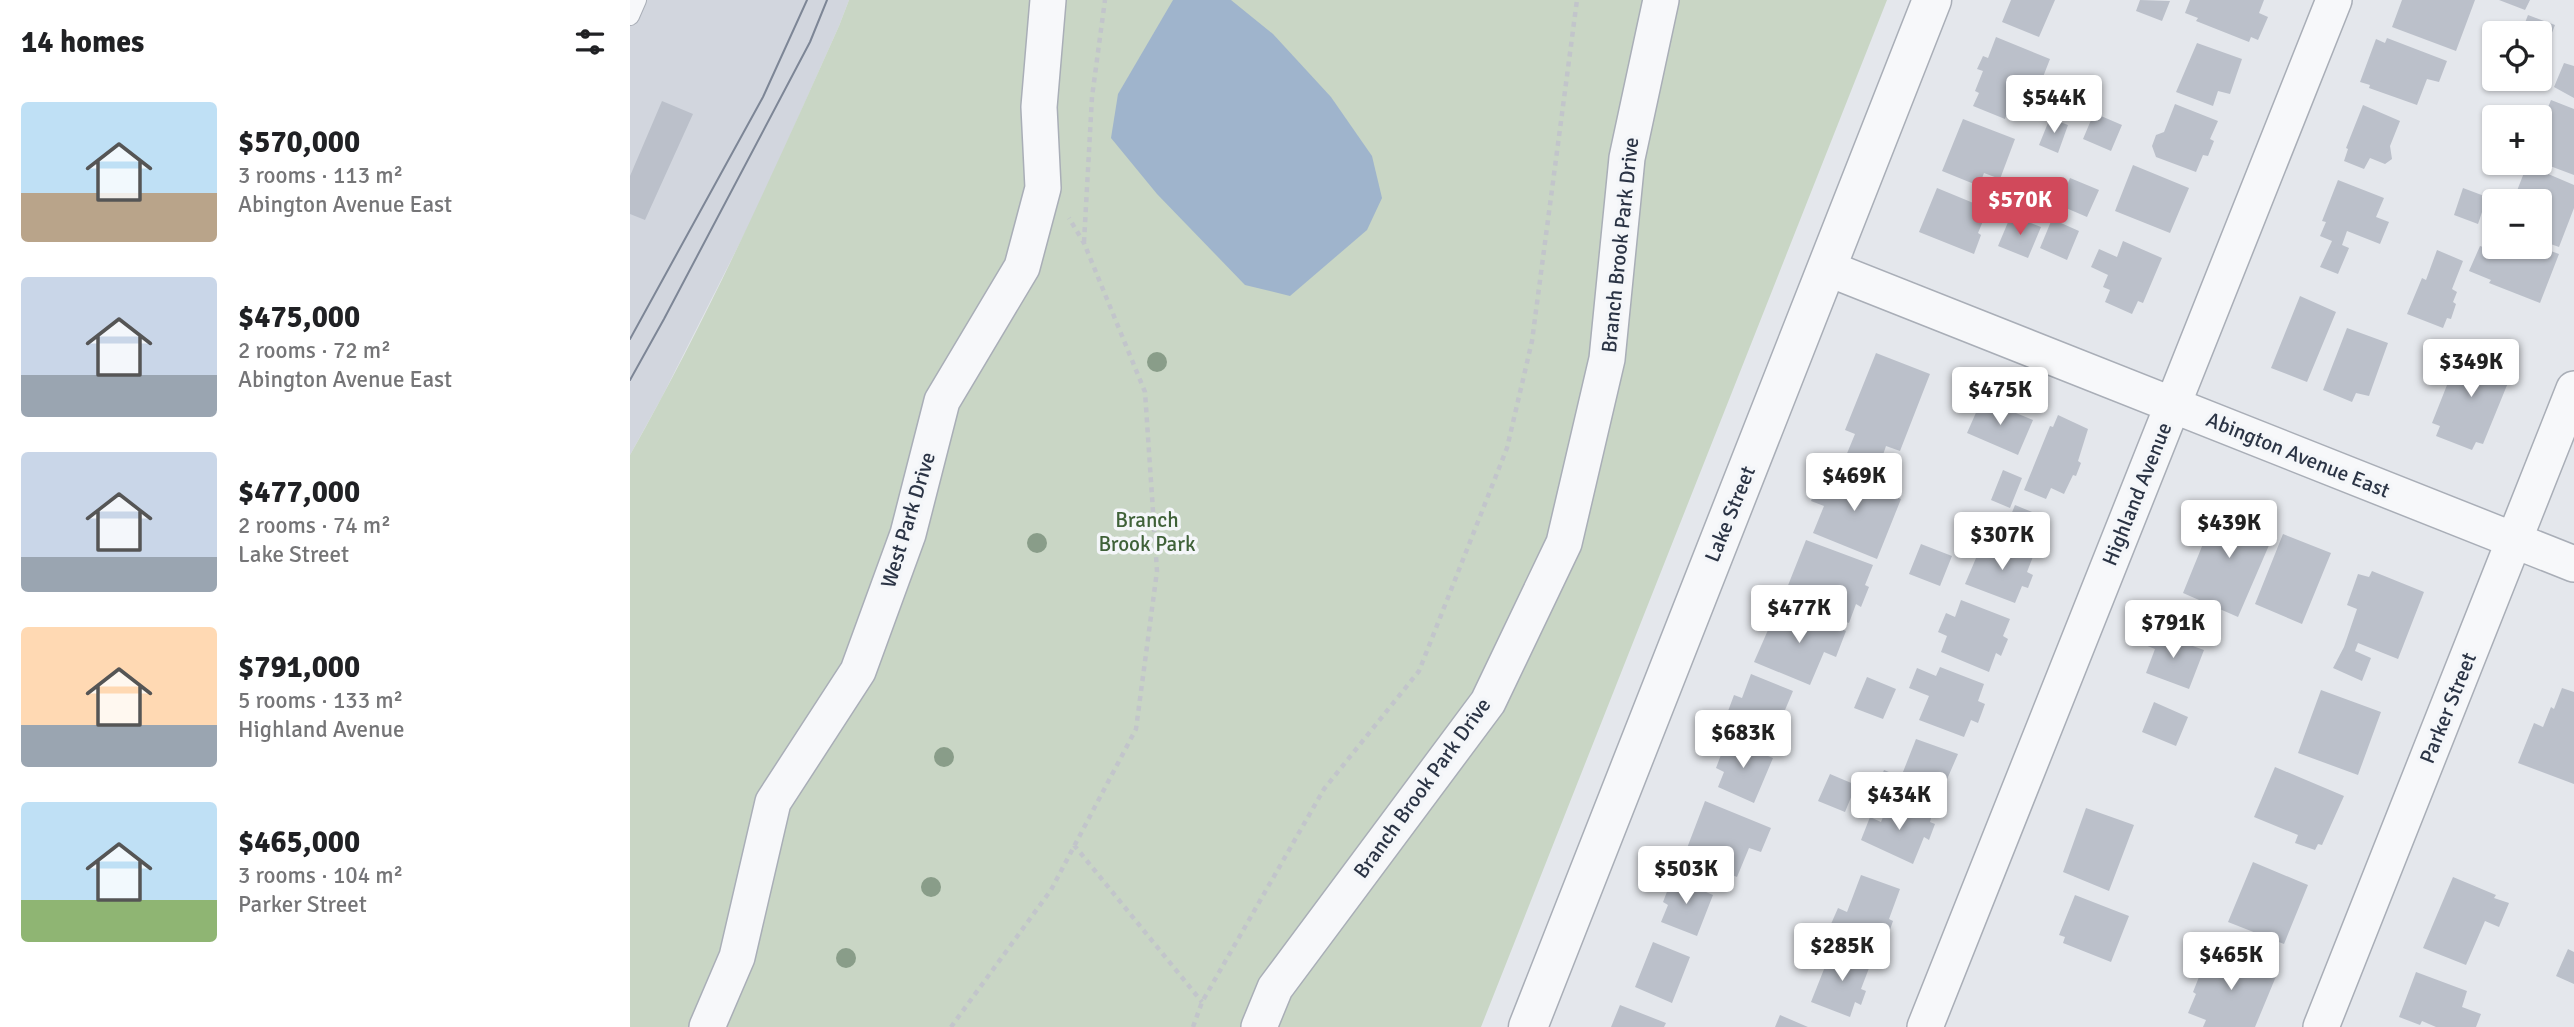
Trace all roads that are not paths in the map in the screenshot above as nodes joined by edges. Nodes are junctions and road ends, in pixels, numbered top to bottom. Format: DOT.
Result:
graph roads {
  1 [pos="637,0"];
  2 [pos="1048,0"];
  3 [pos="1661,0"];
  4 [pos="1932,0"];
  5 [pos="2334,0"];
  6 [pos="630,16"];
  7 [pos="1827,268"];
  8 [pos="2574,389"];
  9 [pos="2172,405"];
  10 [pos="2514,540"];
  11 [pos="2574,564"];
  12 [pos="707,1027"];
  13 [pos="1259,1027"];
  14 [pos="1528,1027"];
  15 [pos="1925,1027"];
  16 [pos="2321,1027"];
  1 -- 6 [label="lane"];
  2 -- 12 [label="street, West Park Drive"];
  3 -- 13 [label="street, Branch Brook Park Drive"];
  4 -- 7 [label="street, Lake Street"];
  5 -- 9 [label="street, Highland Avenue"];
  7 -- 9 [label="street, Abington Avenue East"];
  7 -- 14 [label="street, Lake Street"];
  8 -- 10 [label="street, Parker Street"];
  9 -- 10 [label="street, Abington Avenue East"];
  9 -- 15 [label="street, Highland Avenue"];
  10 -- 11 [label="street, Abington Avenue East"];
  10 -- 16 [label="street, Parker Street"];
}
